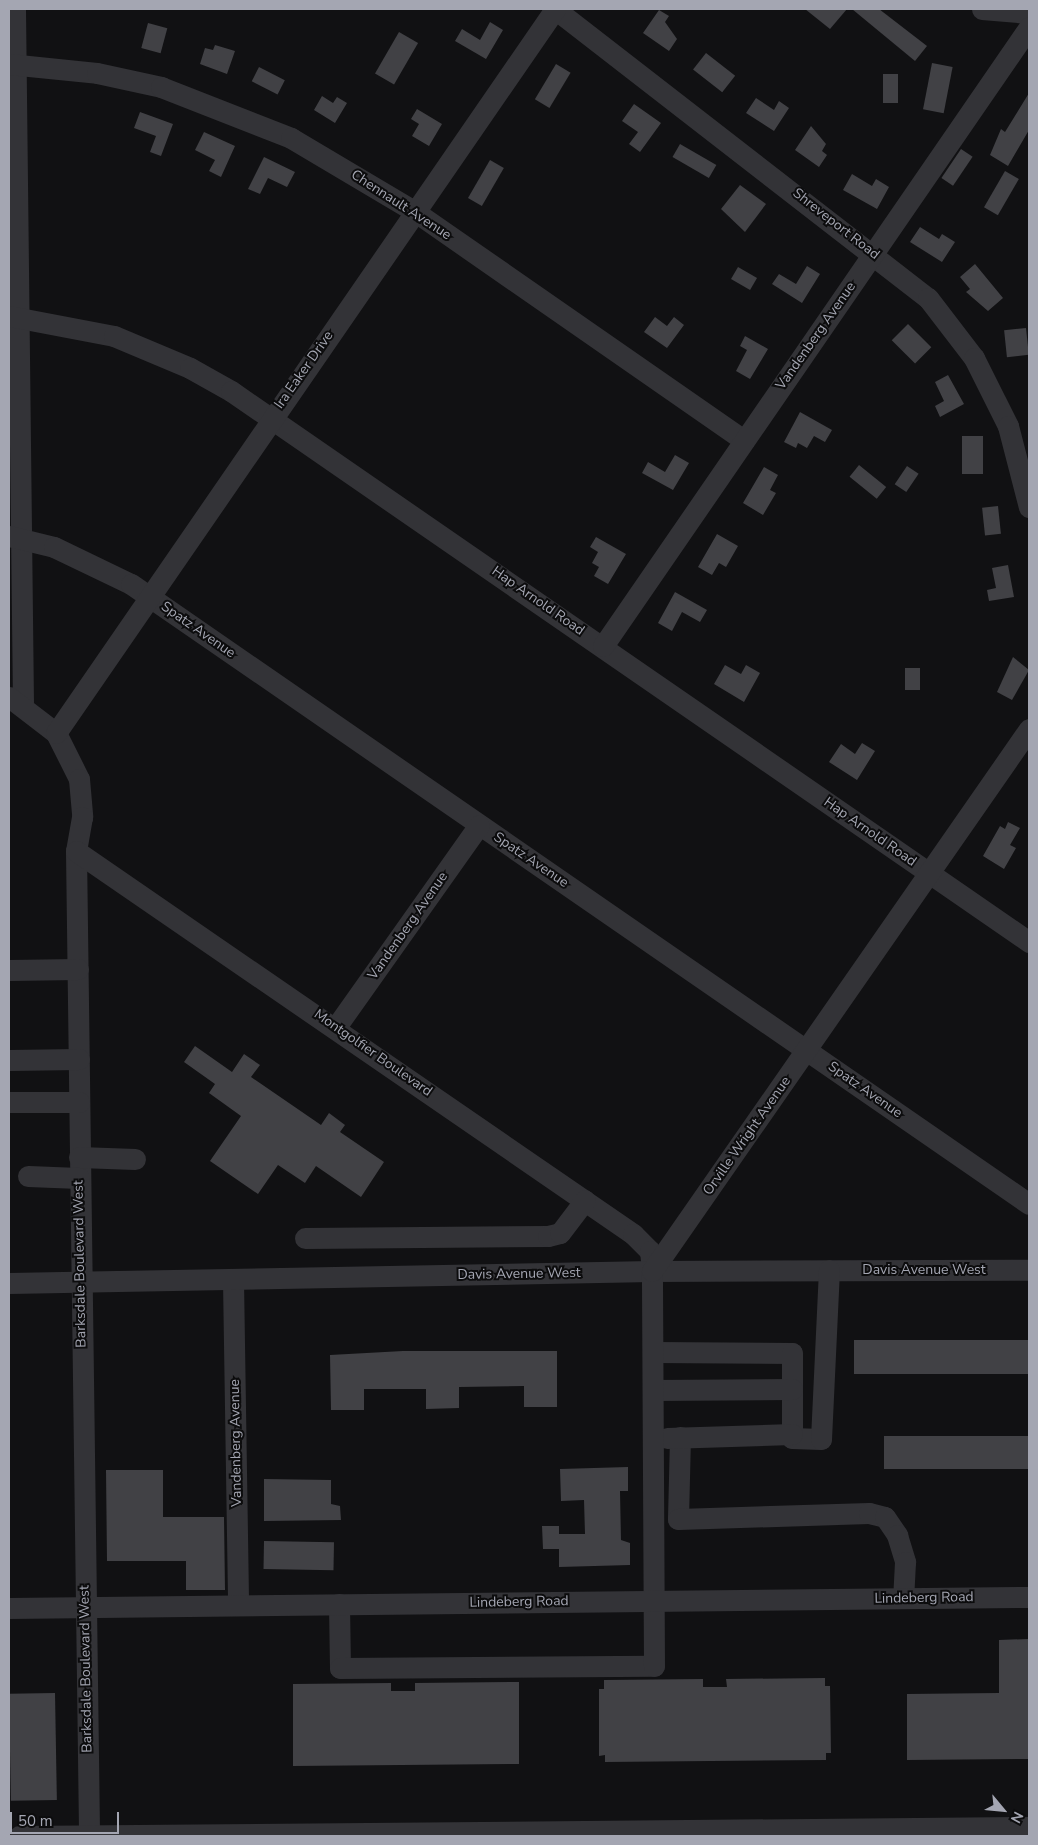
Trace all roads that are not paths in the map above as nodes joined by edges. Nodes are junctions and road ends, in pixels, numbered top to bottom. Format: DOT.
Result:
graph roads {
  1 [pos="15,9"];
  2 [pos="556,9"];
  3 [pos="982,9"];
  4 [pos="1029,12"];
  5 [pos="1029,27"];
  6 [pos="12,64"];
  7 [pos="414,211"];
  8 [pos="874,252"];
  9 [pos="14,316"];
  10 [pos="272,417"];
  11 [pos="744,440"];
  12 [pos="1029,507"];
  13 [pos="15,537"];
  14 [pos="150,596"];
  15 [pos="602,646"];
  16 [pos="21,704"];
  17 [pos="1029,730"];
  18 [pos="56,733"];
  19 [pos="479,824"];
  20 [pos="76,851"];
  21 [pos="930,873"];
  22 [pos="1029,942"];
  23 [pos="78,969"];
  24 [pos="9,970"];
  25 [pos="336,1027"];
  26 [pos="807,1050"];
  27 [pos="79,1059"];
  28 [pos="9,1060"];
  29 [pos="9,1102"];
  30 [pos="79,1102"];
  31 [pos="135,1159"];
  32 [pos="79,1168"];
  33 [pos="28,1176"];
  34 [pos="585,1200"];
  35 [pos="1029,1204"];
  36 [pos="305,1238"];
  37 [pos="829,1270"];
  38 [pos="1029,1270"];
  39 [pos="652,1271"];
  40 [pos="233,1280"];
  41 [pos="80,1282"];
  42 [pos="9,1283"];
  43 [pos="653,1352"];
  44 [pos="792,1388"];
  45 [pos="653,1390"];
  46 [pos="792,1434"];
  47 [pos="680,1437"];
  48 [pos="653,1438"];
  49 [pos="1029,1597"];
  50 [pos="903,1598"];
  51 [pos="654,1601"];
  52 [pos="339,1604"];
  53 [pos="238,1606"];
  54 [pos="9,1608"];
  55 [pos="86,1608"];
  56 [pos="1029,1827"];
  57 [pos="19,1836"];
  58 [pos="89,1836"];
  1 -- 6 [label="street, Barksdale Boulevard West"];
  2 -- 7 [label="street, Ira Eaker Drive"];
  2 -- 8 [label="street, Shreveport Road"];
  3 -- 4 [label="street"];
  5 -- 8 [label="street, Vandenberg Avenue"];
  6 -- 7 [label="street, Chennault Avenue"];
  6 -- 9 [label="street, Barksdale Boulevard West"];
  7 -- 10 [label="street, Ira Eaker Drive"];
  7 -- 11 [label="street, Chennault Avenue"];
  8 -- 11 [label="street, Vandenberg Avenue"];
  8 -- 12 [label="street, Shreveport Road"];
  9 -- 10 [label="street, Hap Arnold Road"];
  9 -- 13 [label="street, Barksdale Boulevard West"];
  10 -- 14 [label="street, Ira Eaker Drive"];
  10 -- 15 [label="street, Hap Arnold Road"];
  11 -- 15 [label="street, Vandenberg Avenue"];
  13 -- 14 [label="street, Spatz Avenue"];
  13 -- 16 [label="street, Barksdale Boulevard West"];
  14 -- 18 [label="street, Ira Eaker Drive"];
  14 -- 19 [label="street, Spatz Avenue"];
  15 -- 21 [label="street, Hap Arnold Road"];
  16 -- 18 [label="street, Barksdale Boulevard West"];
  17 -- 21 [label="street, Orville Wright Avenue"];
  18 -- 20 [label="street, Barksdale Boulevard West"];
  19 -- 25 [label="street, Vandenberg Avenue"];
  19 -- 26 [label="street, Spatz Avenue"];
  20 -- 23 [label="street, Barksdale Boulevard West"];
  20 -- 25 [label="street, Montgolfier Boulevard"];
  21 -- 22 [label="street, Hap Arnold Road"];
  21 -- 26 [label="street, Orville Wright Avenue"];
  23 -- 24 [label="street"];
  23 -- 27 [label="street, Barksdale Boulevard West"];
  25 -- 34 [label="street, Montgolfier Boulevard"];
  26 -- 35 [label="street, Spatz Avenue"];
  26 -- 39 [label="street, Orville Wright Avenue"];
  27 -- 28 [label="street"];
  27 -- 30 [label="street, Barksdale Boulevard West"];
  29 -- 30 [label="street"];
  30 -- 32 [label="street, Barksdale Boulevard West"];
  31 -- 32 [label="street"];
  32 -- 33 [label="street"];
  32 -- 41 [label="street, Barksdale Boulevard West"];
  34 -- 36 [label="street"];
  34 -- 39 [label="street, Montgolfier Boulevard"];
  37 -- 38 [label="street, Davis Avenue West"];
  37 -- 39 [label="street, Davis Avenue West"];
  37 -- 46 [label="street"];
  39 -- 40 [label="street, Davis Avenue West"];
  39 -- 43 [label="street"];
  40 -- 41 [label="street, Davis Avenue West"];
  40 -- 53 [label="street, Vandenberg Avenue"];
  41 -- 42 [label="street, Davis Avenue West"];
  41 -- 55 [label="street, Barksdale Boulevard West"];
  43 -- 44 [label="street"];
  43 -- 45 [label="street"];
  44 -- 45 [label="street"];
  44 -- 46 [label="street"];
  45 -- 48 [label="street"];
  46 -- 47 [label="street"];
  47 -- 48 [label="street"];
  47 -- 50 [label="street"];
  48 -- 51 [label="street"];
  49 -- 50 [label="street, Lindeberg Road"];
  50 -- 51 [label="street, Lindeberg Road"];
  51 -- 52 [label="street, Lindeberg Road"];
  51 -- 52 [label="street"];
  52 -- 53 [label="street, Lindeberg Road"];
  53 -- 55 [label="street, Lindeberg Road"];
  54 -- 55 [label="street, Lindeberg Road"];
  55 -- 58 [label="street, Barksdale Boulevard West"];
  56 -- 58 [label="street"];
  57 -- 58 [label="street"];
}
